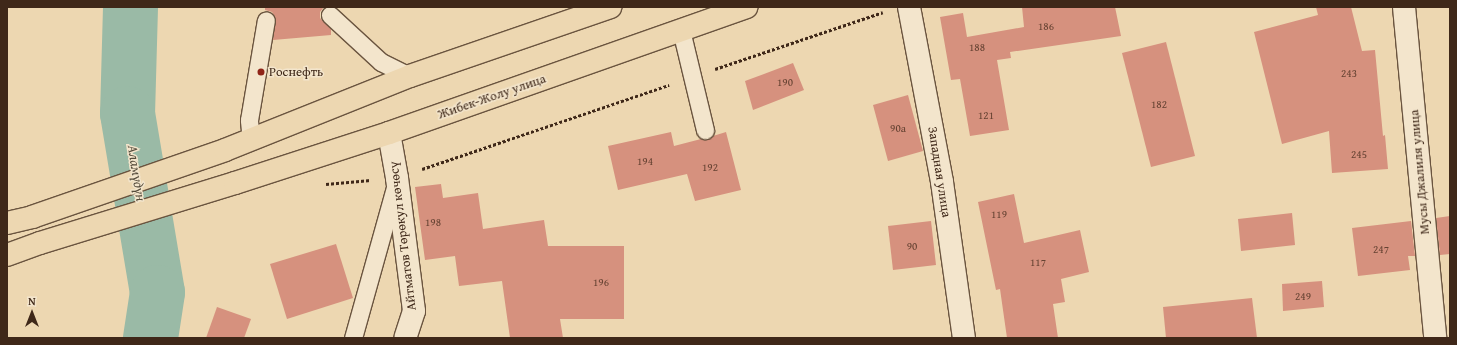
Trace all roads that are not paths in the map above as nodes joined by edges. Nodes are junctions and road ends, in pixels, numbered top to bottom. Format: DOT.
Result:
graph roads {
  1 [pos="610,7"];
  2 [pos="746,7"];
  3 [pos="1404,7"];
  4 [pos="900,8"];
  5 [pos="330,15"];
  6 [pos="266,20"];
  7 [pos="681,30"];
  8 [pos="410,76"];
  9 [pos="705,130"];
  10 [pos="389,133"];
  11 [pos="251,140"];
  12 [pos="397,178"];
  13 [pos="7,223"];
  14 [pos="7,255"];
  15 [pos="353,338"];
  16 [pos="405,338"];
  17 [pos="964,338"];
  18 [pos="1435,338"];
  1 -- 8 [label="main road"];
  2 -- 7 [label="main road, Жибек-Жолу улица"];
  3 -- 18 [label="street, Мусы Джалиля улица"];
  4 -- 17 [label="street, Западная улица"];
  5 -- 8 [label="lane"];
  6 -- 11 [label="lane"];
  7 -- 9 [label="lane"];
  7 -- 10 [label="main road, Жибек-Жолу улица"];
  8 -- 11 [label="main road"];
  10 -- 12 [label="street, Айтматов Төрөкул көчөсү"];
  10 -- 14 [label="main road, Жибек-Жолу улица"];
  11 -- 13 [label="main road"];
  12 -- 15 [label="lane"];
  12 -- 16 [label="street, Айтматов Төрөкул көчөсү"];
}
